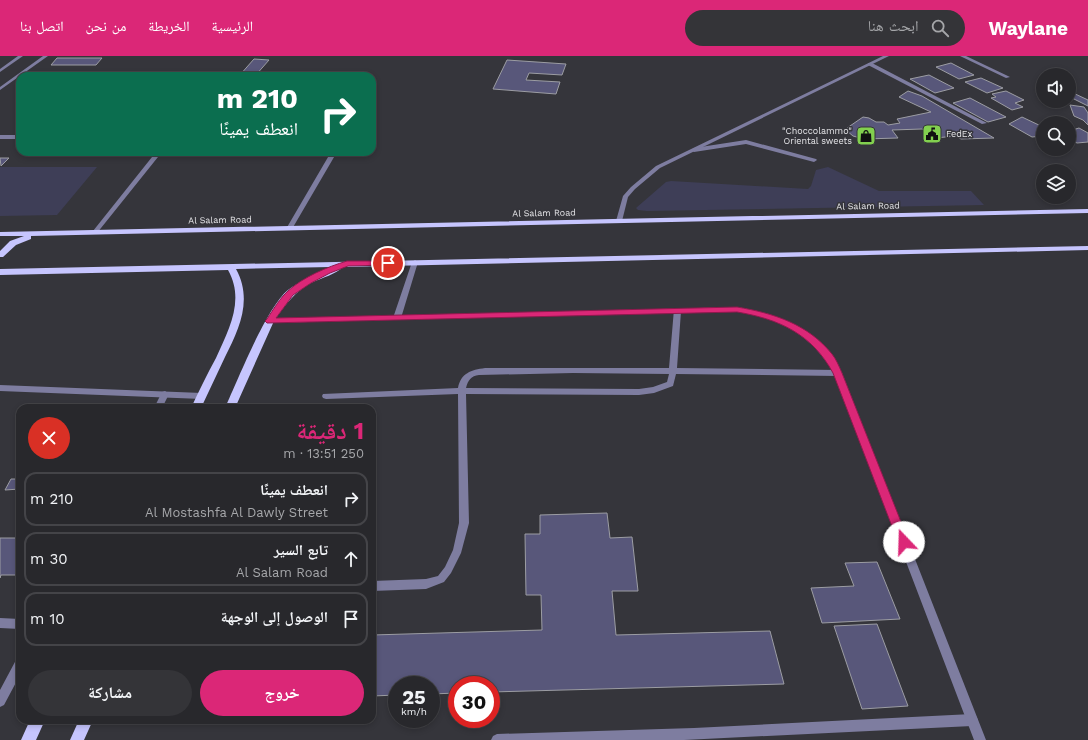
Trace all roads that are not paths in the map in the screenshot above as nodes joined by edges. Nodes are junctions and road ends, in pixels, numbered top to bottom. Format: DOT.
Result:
graph roads {
  1 [pos="21,56"];
  2 [pos="46,56"];
  3 [pos="887,56"];
  4 [pos="962,56"];
  5 [pos="870,64"];
  6 [pos="0,71"];
  7 [pos="24,72"];
  8 [pos="1008,77"];
  9 [pos="16,78"];
  10 [pos="0,89"];
  11 [pos="984,123"];
  12 [pos="0,137"];
  13 [pos="16,137"];
  14 [pos="694,150"];
  15 [pos="156,156"];
  16 [pos="332,156"];
  17 [pos="814,160"];
  18 [pos="1088,211"];
  19 [pos="619,221"];
  20 [pos="288,229"];
  21 [pos="95,232"];
  22 [pos="0,234"];
  23 [pos="38,234"];
  24 [pos="1088,248"];
  25 [pos="0,255"];
  26 [pos="415,262"];
  27 [pos="347,264"];
  28 [pos="231,266"];
  29 [pos="0,267"];
  30 [pos="0,272"];
  31 [pos="10,272"];
  32 [pos="677,311"];
  33 [pos="397,318"];
  34 [pos="270,321"];
  35 [pos="673,372"];
  36 [pos="838,373"];
  37 [pos="0,388"];
  38 [pos="462,391"];
  39 [pos="165,394"];
  40 [pos="202,396"];
  41 [pos="326,396"];
  42 [pos="160,404"];
  43 [pos="198,404"];
  44 [pos="232,404"];
  45 [pos="376,586"];
  46 [pos="0,623"];
  47 [pos="16,624"];
  48 [pos="16,671"];
  49 [pos="0,701"];
  50 [pos="972,720"];
  51 [pos="36,724"];
  52 [pos="84,724"];
  53 [pos="695,737"];
  54 [pos="28,740"];
  55 [pos="77,740"];
  56 [pos="497,740"];
  57 [pos="980,740"];
  1 -- 6 [label="street"];
  2 -- 7 [label="street"];
  3 -- 5 [label="street"];
  4 -- 8 [label="street"];
  5 -- 11 [label="street"];
  5 -- 14 [label="street"];
  9 -- 10 [label="street"];
  12 -- 13 [label="street"];
  14 -- 17 [label="street"];
  14 -- 19 [label="street"];
  15 -- 21 [label="street"];
  16 -- 20 [label="street"];
  18 -- 19 [label="main road, Al Salam Road"];
  19 -- 20 [label="main road, Al Salam Road"];
  20 -- 21 [label="main road, Al Salam Road"];
  21 -- 23 [label="main road, Al Salam Road"];
  22 -- 23 [label="main road, Al Salam Road"];
  23 -- 25 [label="main road"];
  24 -- 26 [label="main road"];
  26 -- 27 [label="main road"];
  26 -- 33 [label="street"];
  27 -- 28 [label="main road"];
  27 -- 34 [label="main road"];
  28 -- 31 [label="main road"];
  28 -- 40 [label="main road"];
  29 -- 31 [label="main road"];
  30 -- 31 [label="main road"];
  32 -- 33 [label="street"];
  32 -- 35 [label="street"];
  32 -- 36 [label="street"];
  33 -- 34 [label="street"];
  34 -- 44 [label="main road"];
  35 -- 36 [label="street"];
  35 -- 38 [label="street"];
  35 -- 38 [label="street"];
  36 -- 50 [label="street"];
  37 -- 39 [label="street"];
  38 -- 41 [label="street"];
  38 -- 45 [label="street"];
  39 -- 40 [label="street"];
  39 -- 42 [label="street"];
  40 -- 43 [label="main road"];
  46 -- 47 [label="street"];
  48 -- 49 [label="street"];
  50 -- 53 [label="street"];
  50 -- 57 [label="street"];
  51 -- 54 [label="main road"];
  52 -- 55 [label="main road"];
  53 -- 56 [label="street"];
}
